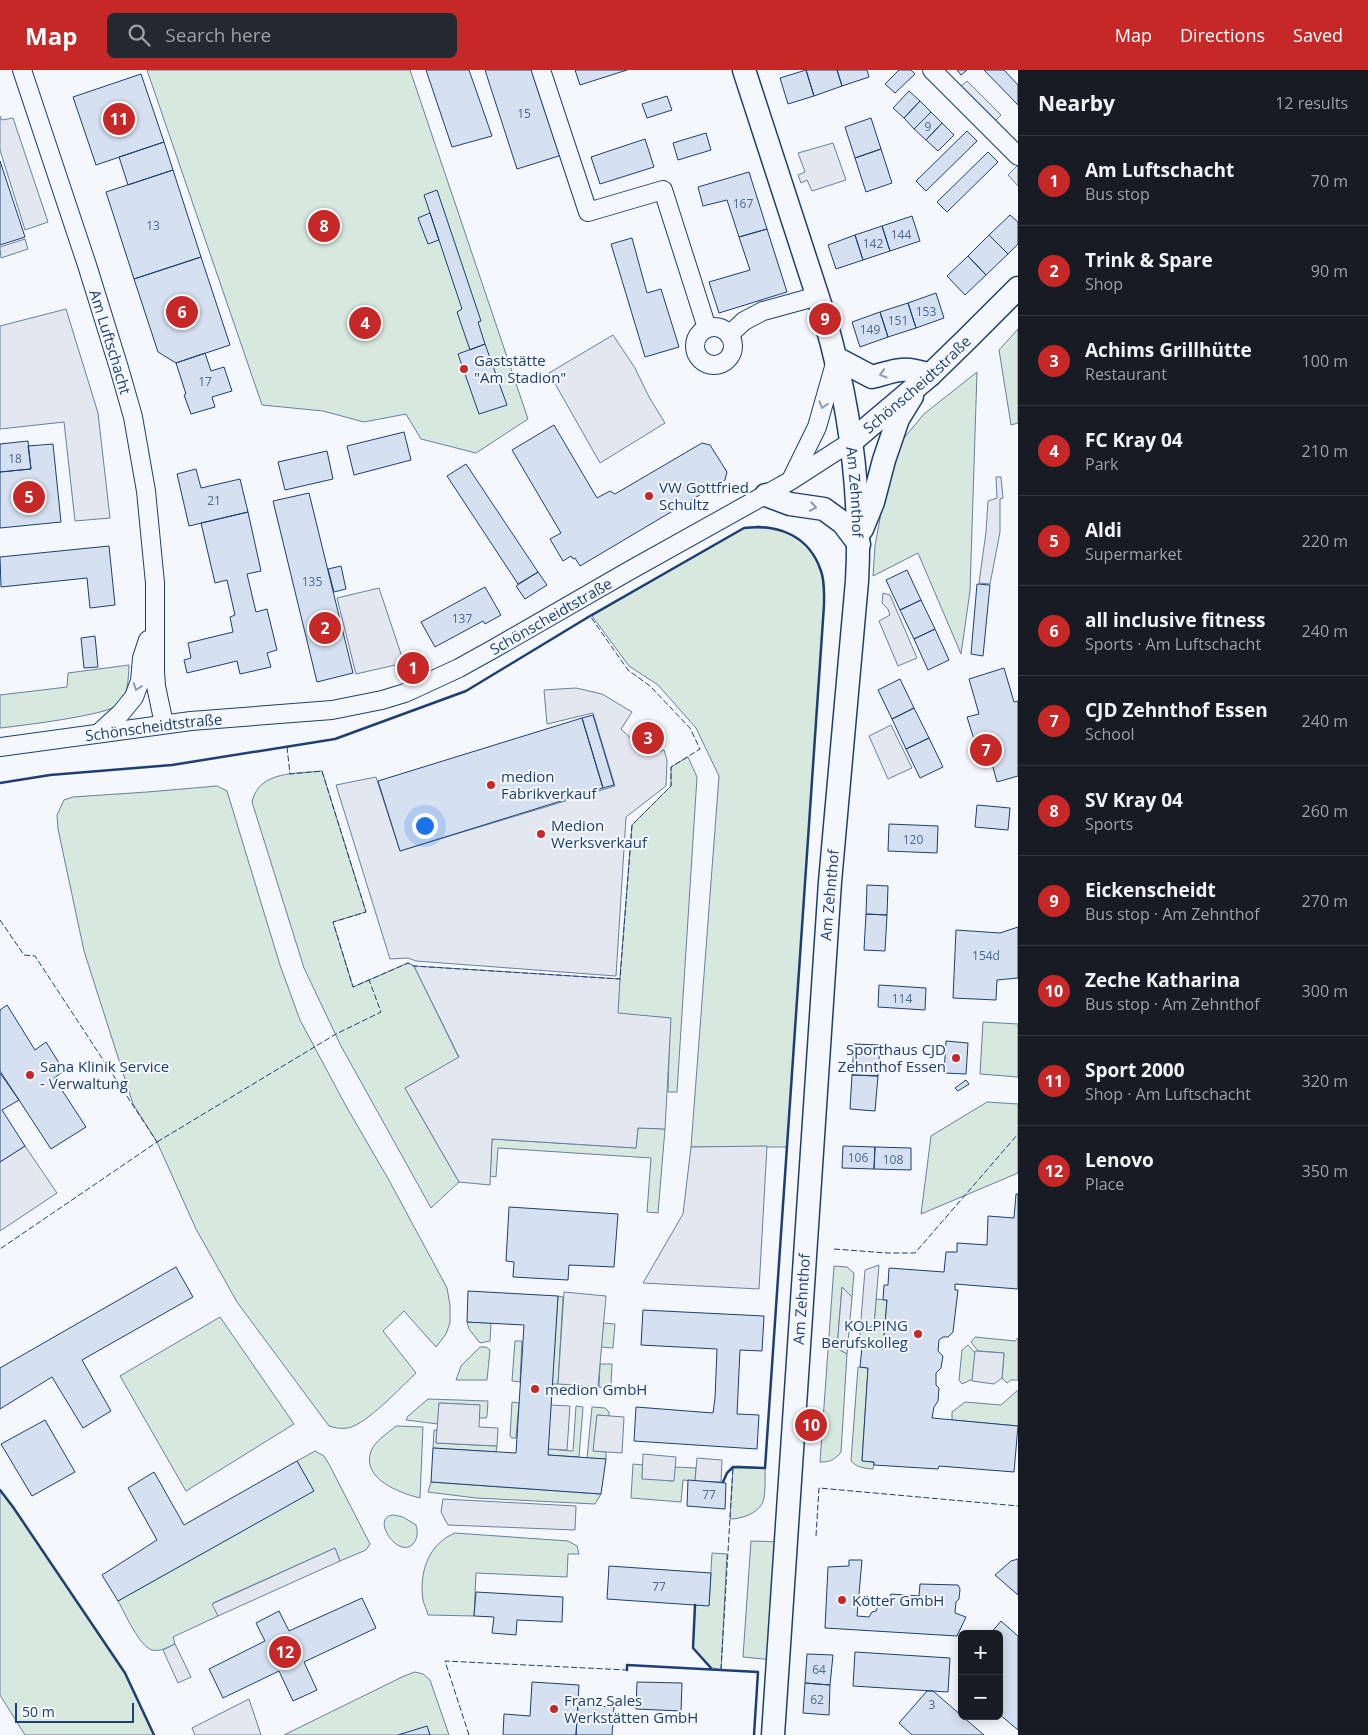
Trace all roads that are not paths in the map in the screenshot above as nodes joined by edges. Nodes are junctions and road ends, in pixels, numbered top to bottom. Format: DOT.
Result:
graph roads {
  1 [pos="22,70"];
  2 [pos="541,70"];
  3 [pos="744,70"];
  4 [pos="932,70"];
  5 [pos="1018,156"];
  6 [pos="1018,288"];
  7 [pos="818,296"];
  8 [pos="708,328"];
  9 [pos="729,336"];
  10 [pos="836,358"];
  11 [pos="924,380"];
  12 [pos="852,440"];
  13 [pos="790,481"];
  14 [pos="766,495"];
  15 [pos="859,541"];
  16 [pos="154,623"];
  17 [pos="164,724"];
  18 [pos="99,733"];
  19 [pos="0,747"];
  20 [pos="773,1735"];
  1 -- 16 [label="street, Am Luftschacht"];
  2 -- 8 [label="street"];
  3 -- 7 [label="main road, Am Zehnthof"];
  4 -- 5 [label="street"];
  6 -- 11 [label="main road, Schönscheidtstraße"];
  7 -- 9 [label="street"];
  7 -- 10 [label="main road, Am Zehnthof"];
  8 -- 9 [label="street"];
  8 -- 9 [label="street"];
  11 -- 10 [label="main road, one-way"];
  10 -- 12 [label="main road, Am Zehnthof"];
  10 -- 13 [label="street, one-way"];
  11 -- 12 [label="main road, Schönscheidtstraße"];
  11 -- 15 [label="main road"];
  12 -- 13 [label="street, Schönscheidtstraße"];
  12 -- 15 [label="main road, Am Zehnthof"];
  13 -- 14 [label="street, Schönscheidtstraße"];
  14 -- 15 [label="main road, one-way"];
  14 -- 17 [label="street, Schönscheidtstraße"];
  15 -- 20 [label="main road, Am Zehnthof"];
  16 -- 17 [label="street, Am Luftschacht"];
  16 -- 18 [label="street, Am Luftschacht, one-way"];
  17 -- 18 [label="street, Schönscheidtstraße"];
  18 -- 19 [label="street, Schönscheidtstraße"];
}
